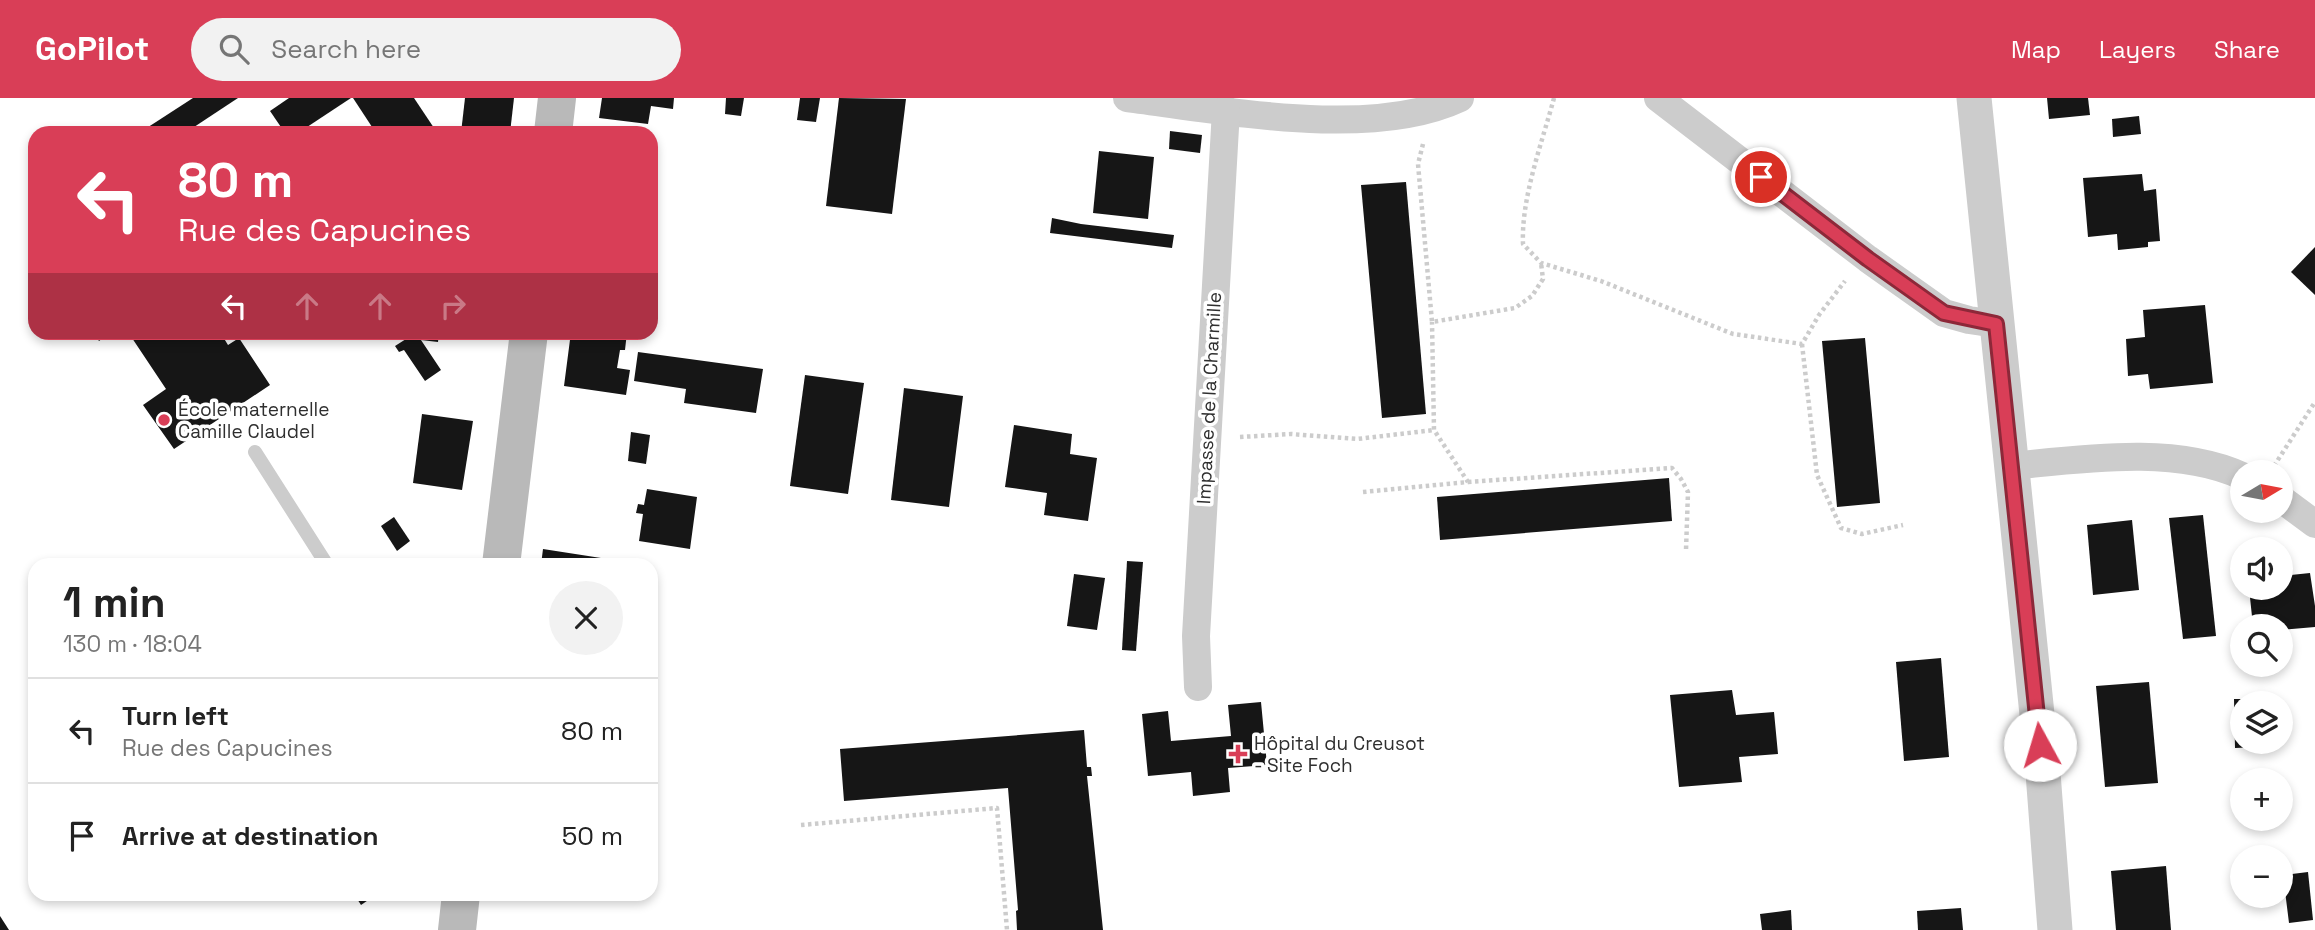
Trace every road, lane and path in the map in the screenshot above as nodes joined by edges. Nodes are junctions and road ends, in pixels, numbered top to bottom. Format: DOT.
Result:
graph roads {
  1 [pos="557,98"];
  2 [pos="1127,98"];
  3 [pos="1460,98"];
  4 [pos="1554,98"];
  5 [pos="1658,98"];
  6 [pos="1974,98"];
  7 [pos="1226,110"];
  8 [pos="1424,110"];
  9 [pos="554,126"];
  10 [pos="1868,259"];
  11 [pos="1541,263"];
  12 [pos="1432,322"];
  13 [pos="1996,324"];
  14 [pos="528,340"];
  15 [pos="1802,344"];
  16 [pos="2315,402"];
  17 [pos="1434,430"];
  18 [pos="1207,438"];
  19 [pos="255,452"];
  20 [pos="2277,460"];
  21 [pos="2011,466"];
  22 [pos="2230,470"];
  23 [pos="1468,481"];
  24 [pos="1363,492"];
  25 [pos="2293,508"];
  26 [pos="2315,524"];
  27 [pos="1903,525"];
  28 [pos="1686,550"];
  29 [pos="323,558"];
  30 [pos="501,558"];
  31 [pos="1198,687"];
  32 [pos="802,825"];
  33 [pos="460,901"];
  34 [pos="457,930"];
  35 [pos="1007,930"];
  36 [pos="2055,930"];
  1 -- 9 [label="main road"];
  2 -- 7 [label="street"];
  3 -- 8 [label="street"];
  4 -- 11 [label="path"];
  5 -- 10 [label="street"];
  6 -- 13 [label="street"];
  7 -- 8 [label="street"];
  7 -- 18 [label="street, Impasse de la Charmille"];
  8 -- 12 [label="path"];
  10 -- 13 [label="street"];
  10 -- 15 [label="path"];
  11 -- 12 [label="path"];
  11 -- 15 [label="path"];
  12 -- 17 [label="path"];
  13 -- 21 [label="street"];
  14 -- 30 [label="main road"];
  15 -- 27 [label="path"];
  16 -- 20 [label="path"];
  17 -- 18 [label="path"];
  17 -- 23 [label="path"];
  18 -- 31 [label="street, Impasse de la Charmille"];
  19 -- 29 [label="lane"];
  21 -- 22 [label="street"];
  21 -- 36 [label="street"];
  23 -- 24 [label="path"];
  23 -- 28 [label="path"];
  25 -- 26 [label="street"];
  32 -- 35 [label="path"];
  33 -- 34 [label="main road"];
}
